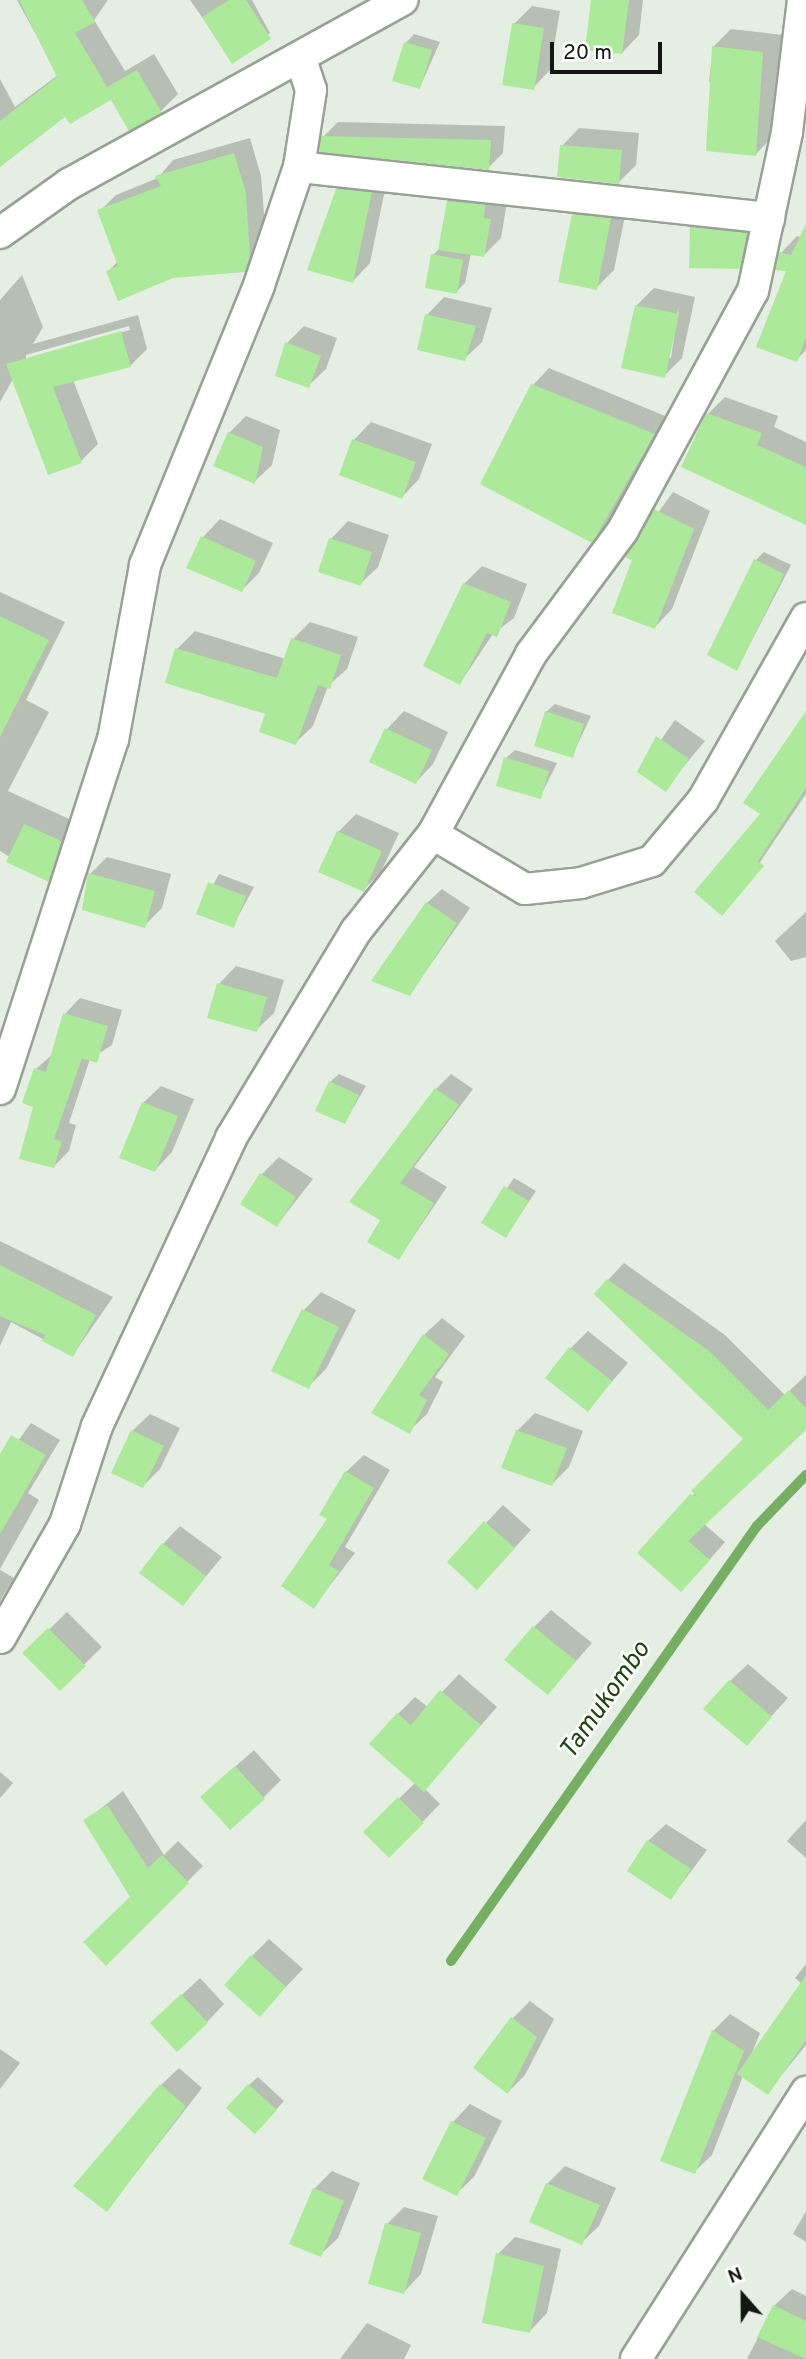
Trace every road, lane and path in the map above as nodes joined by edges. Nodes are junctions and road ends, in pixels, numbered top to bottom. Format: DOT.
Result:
graph roads {
  1 [pos="403,0"];
  2 [pos="803,0"];
  3 [pos="300,57"];
  4 [pos="299,167"];
  5 [pos="769,218"];
  6 [pos="0,233"];
  7 [pos="806,618"];
  8 [pos="433,834"];
  9 [pos="0,1089"];
  10 [pos="0,1638"];
  11 [pos="806,2092"];
  12 [pos="636,2359"];
  1 -- 3 [label="street"];
  2 -- 5 [label="street"];
  3 -- 4 [label="street"];
  3 -- 6 [label="street"];
  4 -- 5 [label="street"];
  4 -- 9 [label="street"];
  5 -- 8 [label="street"];
  7 -- 8 [label="street"];
  8 -- 10 [label="street"];
  11 -- 12 [label="street"];
}
